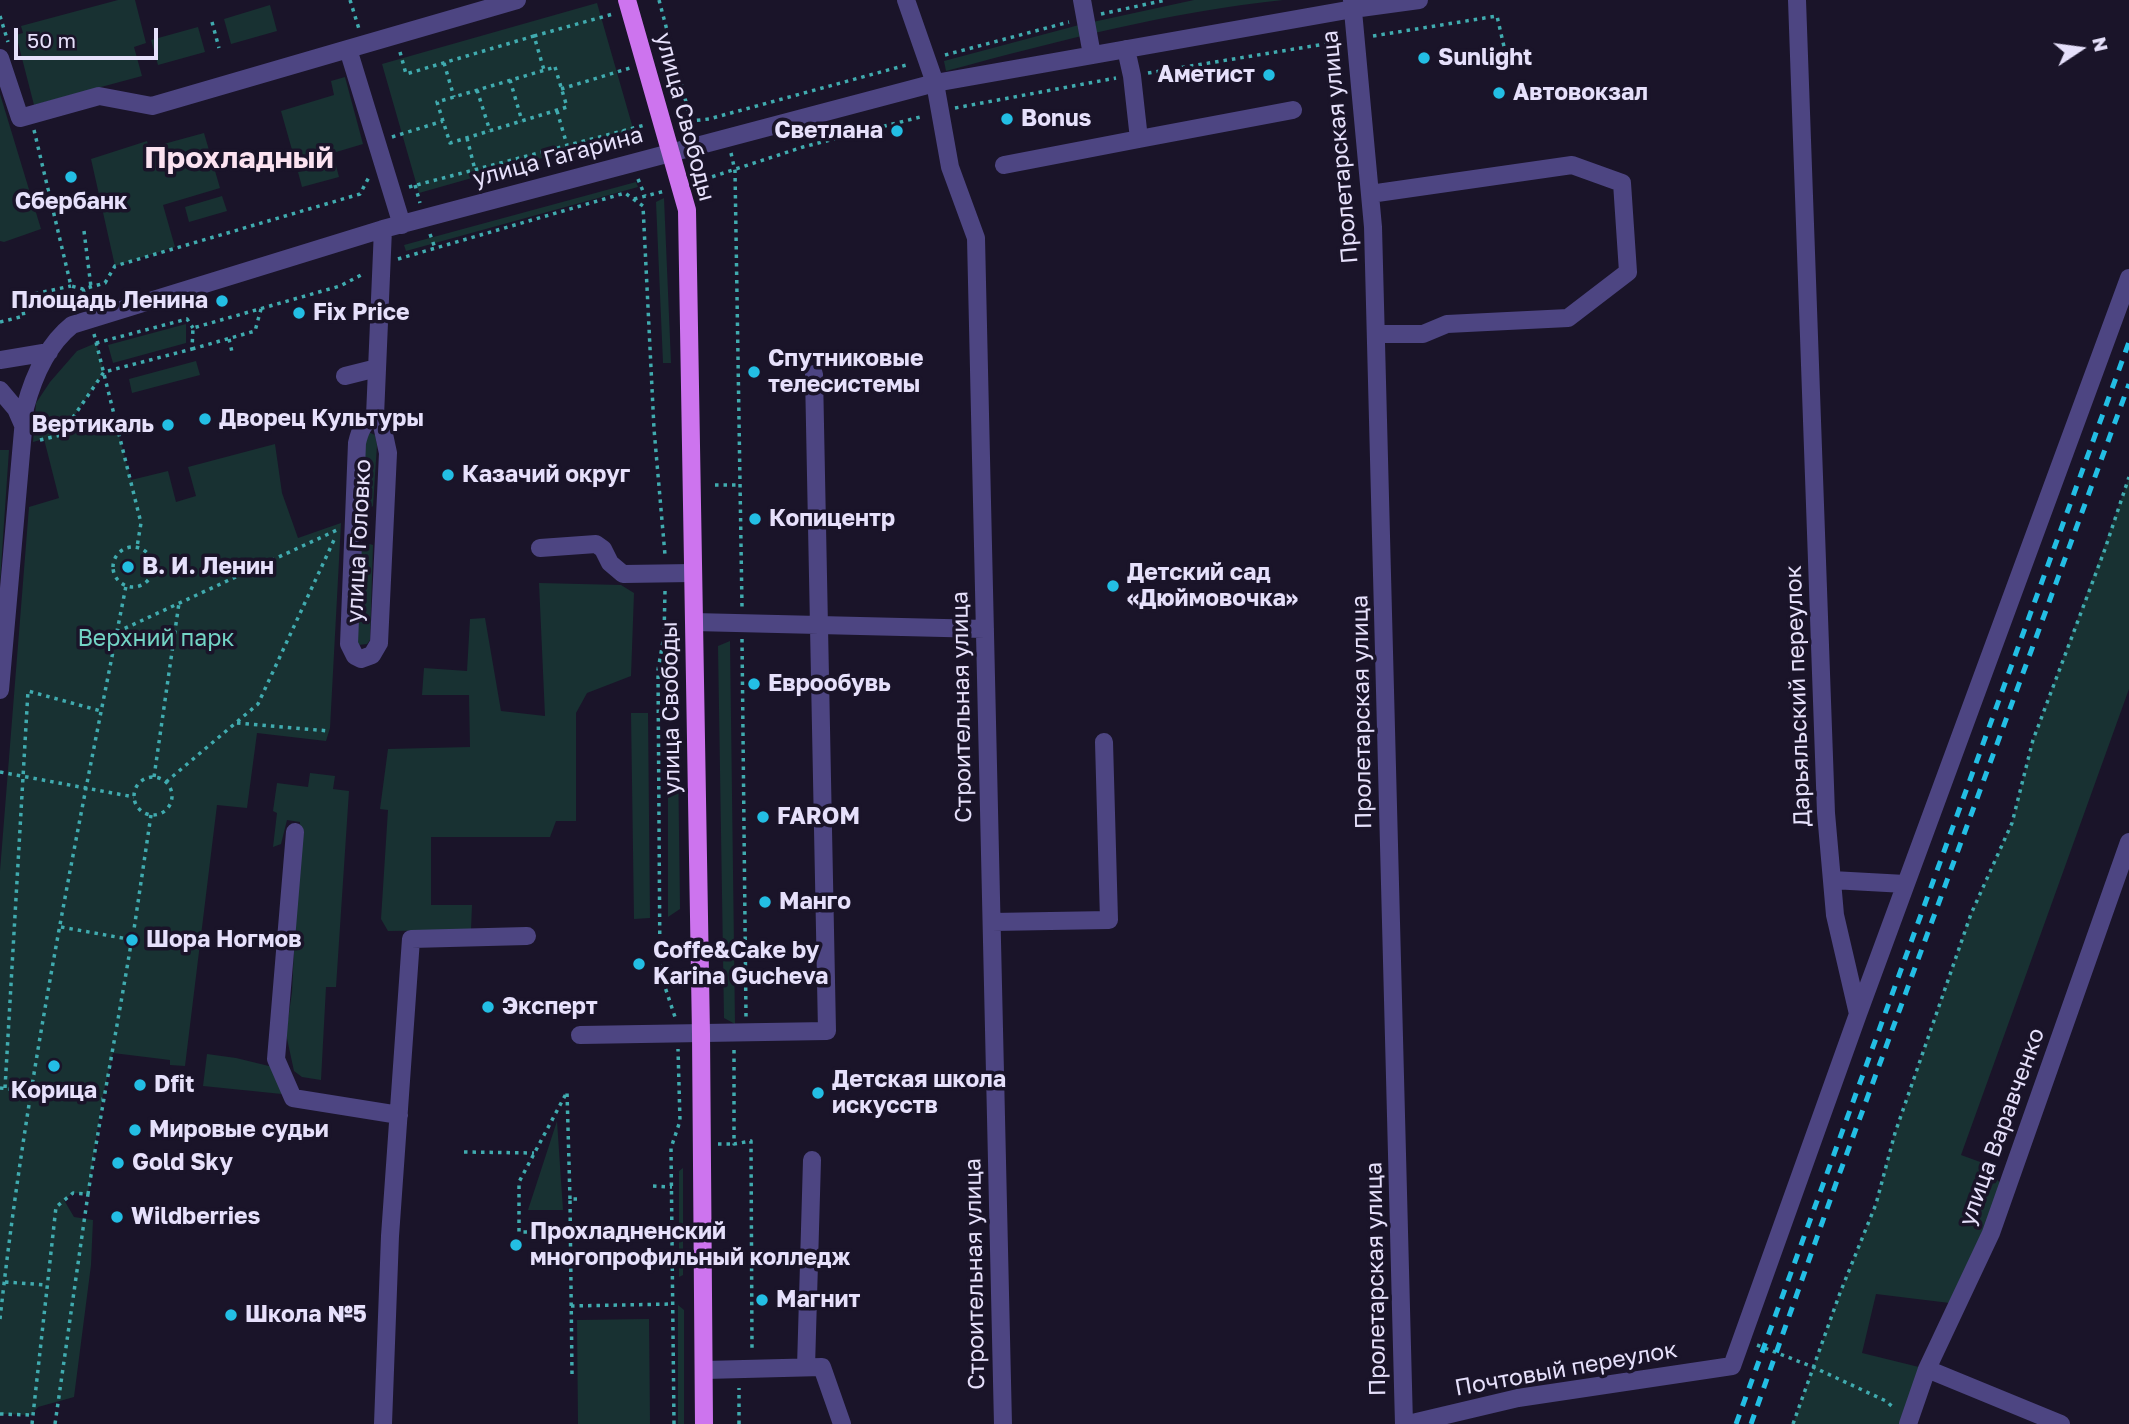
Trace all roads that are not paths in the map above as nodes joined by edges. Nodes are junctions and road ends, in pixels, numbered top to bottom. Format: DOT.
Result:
graph roads {
  1 [pos="517,0"];
  2 [pos="906,0"];
  3 [pos="1419,0"];
  4 [pos="1797,0"];
  5 [pos="1352,5"];
  6 [pos="621,6"];
  7 [pos="1084,9"];
  8 [pos="356,47"];
  9 [pos="1126,49"];
  10 [pos="1092,55"];
  11 [pos="6,56"];
  12 [pos="934,83"];
  13 [pos="1293,110"];
  14 [pos="1139,139"];
  15 [pos="671,151"];
  16 [pos="1004,165"];
  17 [pos="1370,194"];
  18 [pos="402,225"];
  19 [pos="383,229"];
  20 [pos="2129,278"];
  21 [pos="1377,334"];
  22 [pos="49,352"];
  23 [pos="0,359"];
  24 [pos="377,368"];
  25 [pos="814,374"];
  26 [pos="345,376"];
  27 [pos="0,390"];
  28 [pos="375,416"];
  29 [pos="23,433"];
  30 [pos="385,527"];
  31 [pos="346,528"];
  32 [pos="540,548"];
  33 [pos="693,573"];
  34 [pos="694,622"];
  35 [pos="818,625"];
  36 [pos="985,629"];
  37 [pos="0,690"];
  38 [pos="1104,742"];
  39 [pos="295,832"];
  40 [pos="2129,842"];
  41 [pos="1832,880"];
  42 [pos="1905,884"];
  43 [pos="992,922"];
  44 [pos="527,936"];
  45 [pos="1858,1014"];
  46 [pos="701,1034"];
  47 [pos="580,1035"];
  48 [pos="399,1115"];
  49 [pos="812,1160"];
  50 [pos="806,1367"];
  51 [pos="1927,1369"];
  52 [pos="705,1370"];
  53 [pos="1908,1422"];
  54 [pos="383,1424"];
  55 [pos="704,1424"];
  56 [pos="842,1424"];
  57 [pos="1003,1424"];
  58 [pos="1406,1424"];
  59 [pos="2061,1424"];
  1 -- 8 [label="street"];
  2 -- 12 [label="street, Строительная улица"];
  3 -- 5 [label="street, улица Гагарина"];
  4 -- 41 [label="street, Дарьяльский переулок"];
  5 -- 9 [label="street, улица Гагарина"];
  5 -- 17 [label="street, Пролетарская улица"];
  6 -- 15 [label="main road, улица Свободы"];
  7 -- 10 [label="street"];
  8 -- 11 [label="street"];
  8 -- 18 [label="street"];
  9 -- 10 [label="street, улица Гагарина"];
  9 -- 14 [label="street"];
  10 -- 12 [label="street, улица Гагарина"];
  12 -- 15 [label="street, улица Гагарина"];
  12 -- 36 [label="street, Строительная улица"];
  13 -- 14 [label="street"];
  14 -- 16 [label="street"];
  15 -- 18 [label="street, улица Гагарина"];
  15 -- 33 [label="main road, улица Свободы"];
  17 -- 21 [label="street, Пролетарская улица"];
  17 -- 21 [label="street"];
  18 -- 19 [label="street, улица Гагарина"];
  19 -- 22 [label="street, улица Гагарина"];
  19 -- 24 [label="street, улица Головко"];
  20 -- 42 [label="street"];
  21 -- 58 [label="street, Пролетарская улица"];
  22 -- 23 [label="street"];
  22 -- 29 [label="street, улица Гагарина"];
  24 -- 26 [label="street"];
  24 -- 28 [label="street, улица Головко"];
  25 -- 35 [label="street"];
  27 -- 29 [label="street"];
  28 -- 30 [label="street, улица Головко"];
  28 -- 31 [label="street"];
  29 -- 37 [label="street, улица Гагарина"];
  30 -- 31 [label="street"];
  30 -- 31 [label="street, улица Головко"];
  32 -- 33 [label="street"];
  33 -- 34 [label="main road, улица Свободы"];
  34 -- 35 [label="street"];
  34 -- 46 [label="main road, улица Свободы"];
  35 -- 36 [label="street"];
  35 -- 46 [label="street"];
  36 -- 43 [label="street, Строительная улица"];
  38 -- 43 [label="street"];
  39 -- 48 [label="street"];
  40 -- 51 [label="street, улица Варавченко"];
  41 -- 42 [label="street"];
  41 -- 45 [label="street, Дарьяльский переулок"];
  42 -- 45 [label="street"];
  43 -- 57 [label="street, Строительная улица"];
  44 -- 48 [label="street"];
  45 -- 58 [label="street, Почтовый переулок"];
  46 -- 47 [label="street"];
  46 -- 52 [label="main road, улица Свободы"];
  48 -- 54 [label="street"];
  49 -- 50 [label="street"];
  50 -- 52 [label="street"];
  50 -- 56 [label="street"];
  51 -- 53 [label="street, улица Варавченко"];
  51 -- 59 [label="street"];
  52 -- 55 [label="main road, улица Свободы"];
}
